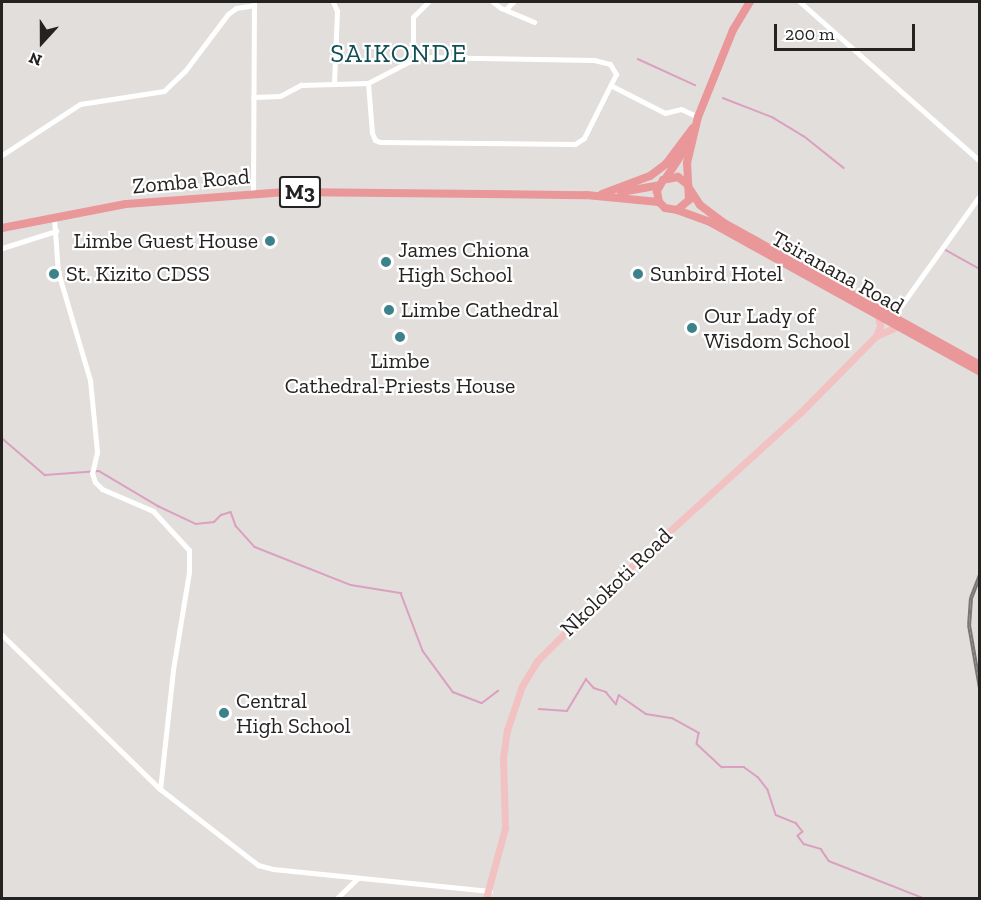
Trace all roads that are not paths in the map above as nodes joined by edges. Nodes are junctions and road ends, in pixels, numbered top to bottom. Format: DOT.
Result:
graph roads {
  1 [pos="333,2"];
  2 [pos="428,2"];
  3 [pos="493,2"];
  4 [pos="513,2"];
  5 [pos="750,2"];
  6 [pos="800,2"];
  7 [pos="254,3"];
  8 [pos="506,9"];
  9 [pos="534,22"];
  10 [pos="418,57"];
  11 [pos="334,82"];
  12 [pos="369,83"];
  13 [pos="612,86"];
  14 [pos="253,97"];
  15 [pos="697,119"];
  16 [pos="694,134"];
  17 [pos="2,155"];
  18 [pos="980,162"];
  19 [pos="666,178"];
  20 [pos="659,185"];
  21 [pos="688,187"];
  22 [pos="253,194"];
  23 [pos="980,195"];
  24 [pos="598,196"];
  25 [pos="659,202"];
  26 [pos="677,210"];
  27 [pos="54,218"];
  28 [pos="2,228"];
  29 [pos="56,231"];
  30 [pos="2,248"];
  31 [pos="878,315"];
  32 [pos="893,317"];
  33 [pos="898,326"];
  34 [pos="876,336"];
  35 [pos="980,365"];
  36 [pos="980,372"];
  37 [pos="2,635"];
  38 [pos="160,789"];
  39 [pos="358,878"];
  40 [pos="488,895"];
  41 [pos="337,898"];
  1 -- 11 [label="street"];
  2 -- 10 [label="street"];
  3 -- 8 [label="street"];
  4 -- 8 [label="street"];
  5 -- 15 [label="highway"];
  6 -- 18 [label="street"];
  7 -- 14 [label="street"];
  7 -- 17 [label="street"];
  8 -- 9 [label="street"];
  10 -- 12 [label="street"];
  10 -- 13 [label="street"];
  11 -- 12 [label="street"];
  11 -- 14 [label="street"];
  12 -- 13 [label="street"];
  13 -- 15 [label="street"];
  14 -- 22 [label="street"];
  15 -- 16 [label="highway"];
  15 -- 24 [label="highway"];
  16 -- 19 [label="highway"];
  16 -- 21 [label="highway"];
  19 -- 20 [label="highway"];
  19 -- 21 [label="highway"];
  20 -- 24 [label="highway, Zomba Road / M3"];
  20 -- 25 [label="highway"];
  21 -- 26 [label="highway"];
  21 -- 32 [label="highway, Tsiranana Road"];
  22 -- 24 [label="highway, Zomba Road / M3"];
  22 -- 27 [label="highway, Zomba Road / M3"];
  23 -- 32 [label="street"];
  24 -- 25 [label="highway, Zomba Road / M3"];
  25 -- 26 [label="highway, M3"];
  26 -- 31 [label="highway, Tsiranana Road / M3"];
  27 -- 28 [label="highway, Zomba Road / M3"];
  27 -- 29 [label="street"];
  29 -- 30 [label="street"];
  29 -- 38 [label="street"];
  31 -- 33 [label="highway, Tsiranana Road / M3"];
  31 -- 34 [label="main road"];
  32 -- 35 [label="highway, Tsiranana Road"];
  33 -- 34 [label="main road, Nkolokoti Road"];
  33 -- 36 [label="highway, Tsiranana Road / M3"];
  34 -- 40 [label="main road, Nkolokoti Road"];
  37 -- 38 [label="street"];
  38 -- 39 [label="street"];
  39 -- 40 [label="street"];
  39 -- 41 [label="street"];
}
